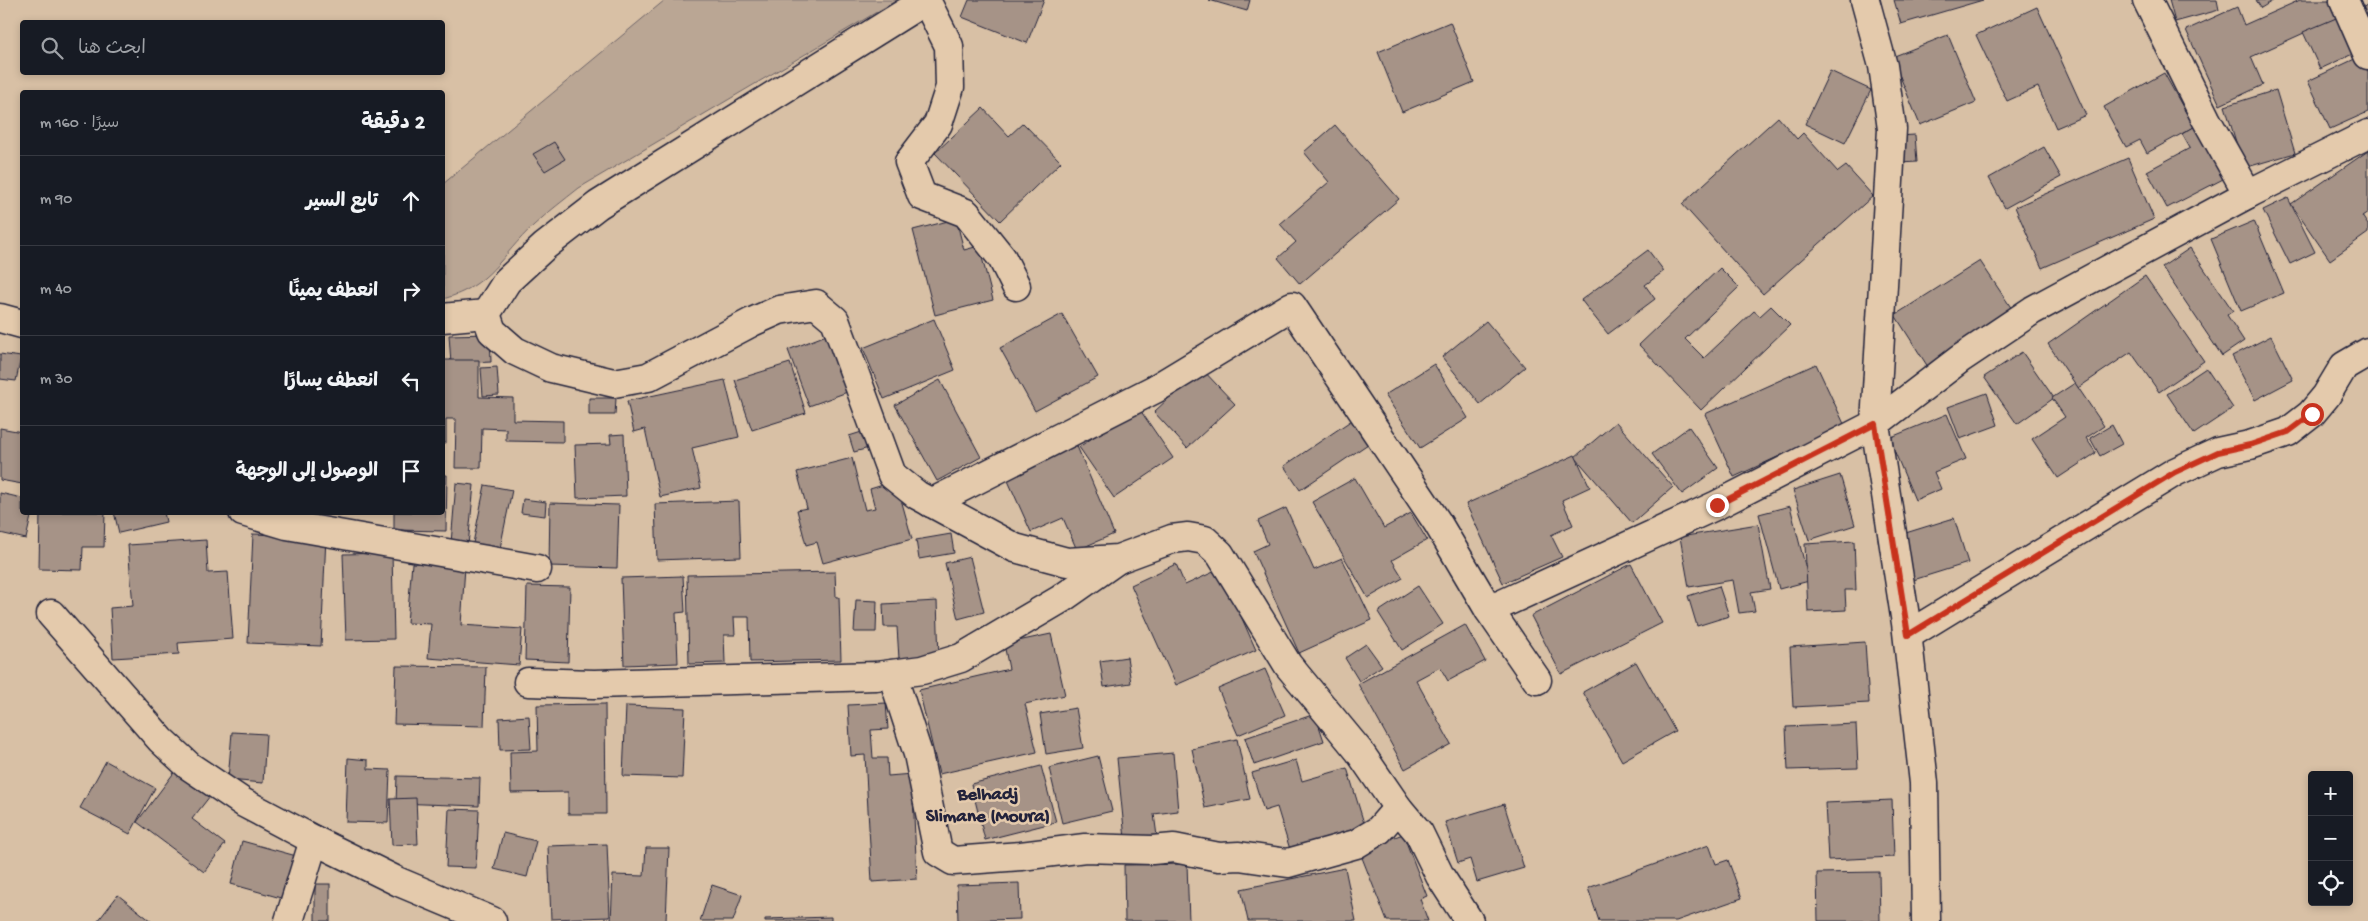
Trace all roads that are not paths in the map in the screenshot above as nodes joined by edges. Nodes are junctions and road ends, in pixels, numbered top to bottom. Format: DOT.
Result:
graph roads {
  1 [pos="1865,0"];
  2 [pos="2147,0"];
  3 [pos="2344,0"];
  4 [pos="2368,56"];
  5 [pos="2368,134"];
  6 [pos="2248,194"];
  7 [pos="1016,286"];
  8 [pos="486,314"];
  9 [pos="0,318"];
  10 [pos="445,318"];
  11 [pos="20,323"];
  12 [pos="2368,352"];
  13 [pos="1875,424"];
  14 [pos="931,503"];
  15 [pos="253,515"];
  16 [pos="1118,559"];
  17 [pos="537,569"];
  18 [pos="1489,610"];
  19 [pos="51,614"];
  20 [pos="1908,635"];
  21 [pos="892,674"];
  22 [pos="1537,680"];
  23 [pos="528,682"];
  24 [pos="1398,808"];
  25 [pos="314,840"];
  26 [pos="289,921"];
  27 [pos="492,921"];
  28 [pos="1469,921"];
  29 [pos="1926,921"];
  1 -- 13 [label="street"];
  2 -- 6 [label="street"];
  3 -- 4 [label="street"];
  5 -- 6 [label="street"];
  6 -- 13 [label="street"];
  7 -- 8 [label="street"];
  8 -- 10 [label="street"];
  8 -- 14 [label="street"];
  9 -- 11 [label="street"];
  12 -- 20 [label="street"];
  13 -- 18 [label="street"];
  13 -- 20 [label="street"];
  14 -- 16 [label="street"];
  14 -- 18 [label="street"];
  15 -- 17 [label="street"];
  16 -- 21 [label="street"];
  16 -- 24 [label="street"];
  18 -- 22 [label="street"];
  19 -- 25 [label="street"];
  20 -- 29 [label="street"];
  21 -- 23 [label="street"];
  21 -- 24 [label="street"];
  24 -- 28 [label="street"];
  25 -- 26 [label="street"];
  25 -- 27 [label="street"];
}
